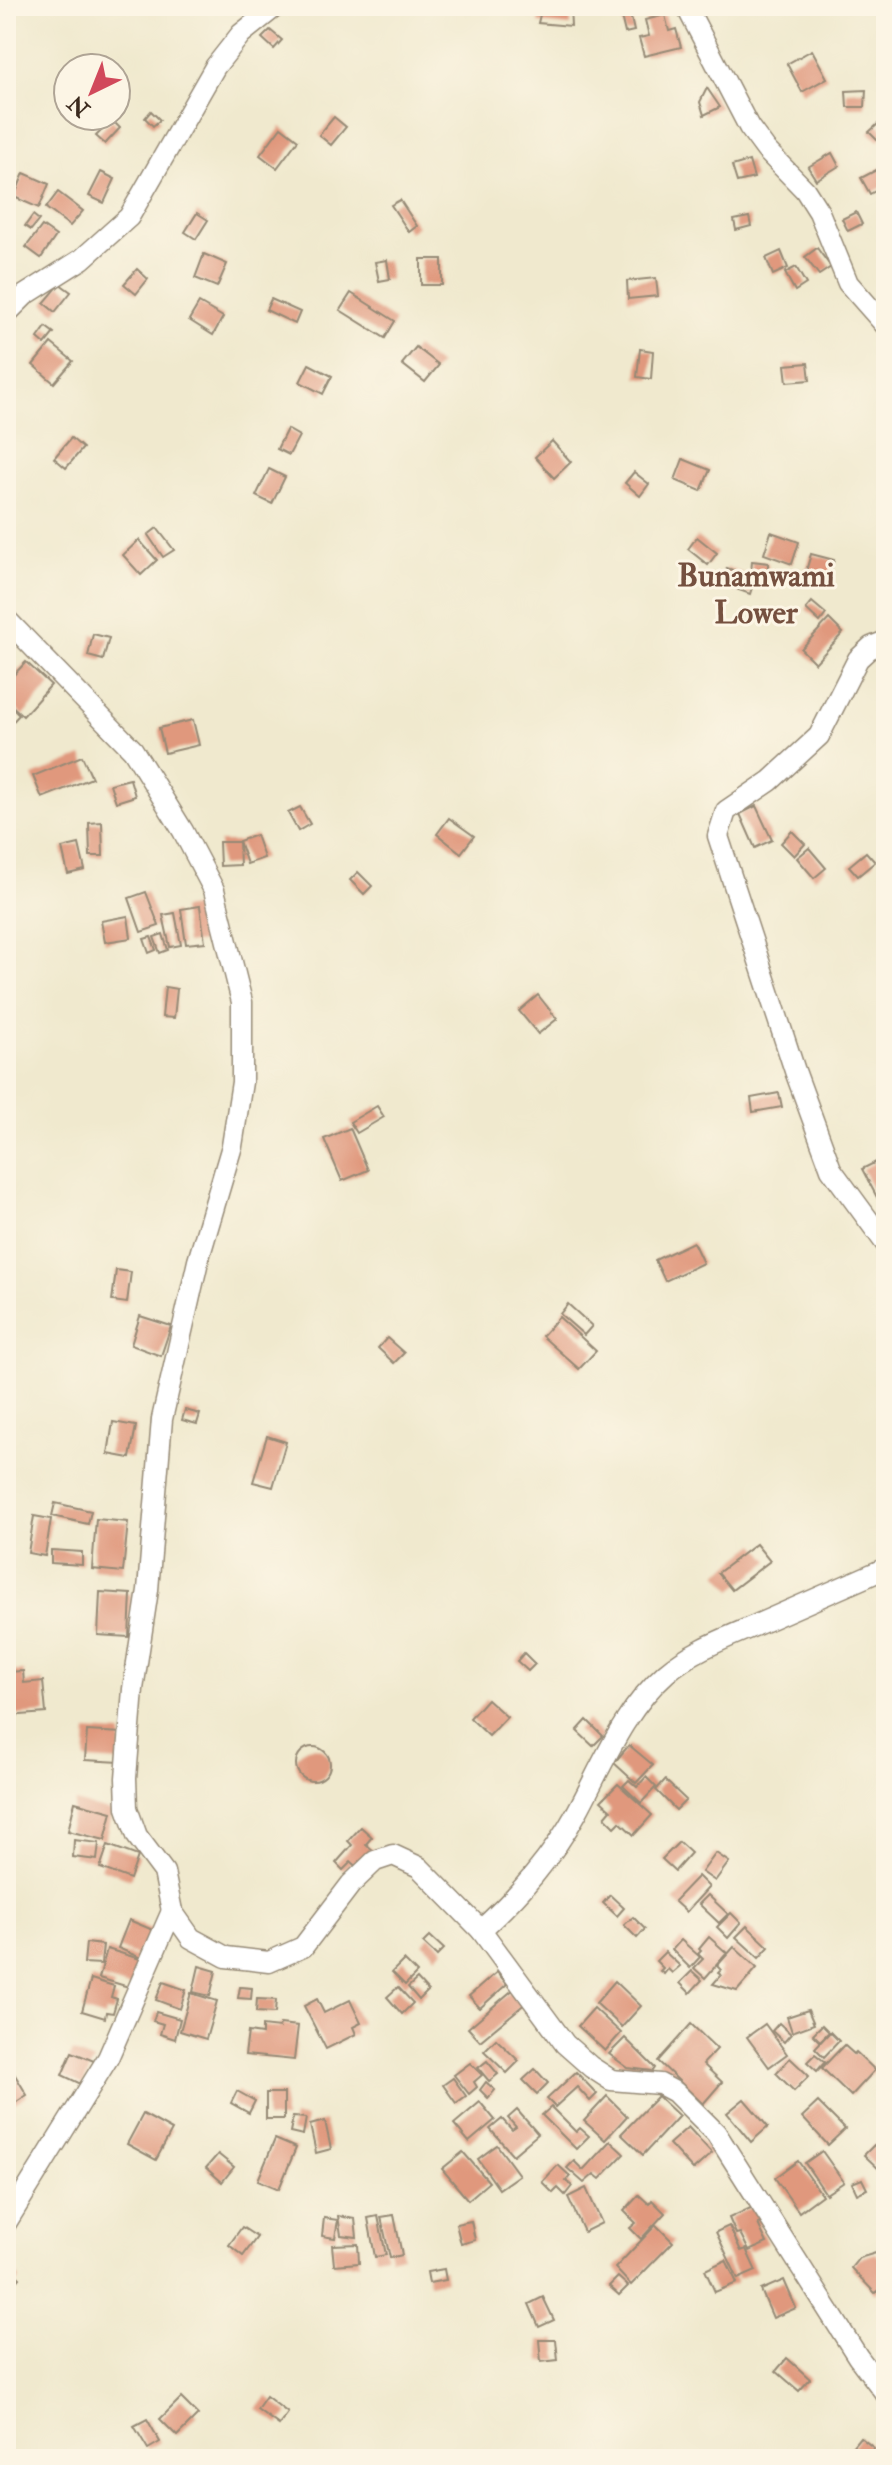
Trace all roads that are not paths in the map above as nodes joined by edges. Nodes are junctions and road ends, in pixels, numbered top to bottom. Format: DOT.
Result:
graph roads {
  1 [pos="276,6"];
  2 [pos="686,6"];
  3 [pos="6,314"];
  4 [pos="886,326"];
  5 [pos="6,619"];
  6 [pos="886,641"];
  7 [pos="886,1244"];
  8 [pos="886,1568"];
  9 [pos="172,1911"];
  10 [pos="481,1930"];
  11 [pos="6,2223"];
  12 [pos="886,2394"];
  1 -- 3 [label="street"];
  2 -- 4 [label="street"];
  5 -- 9 [label="street"];
  6 -- 7 [label="street"];
  8 -- 10 [label="street"];
  9 -- 10 [label="street"];
  9 -- 11 [label="street"];
  10 -- 12 [label="street"];
}
